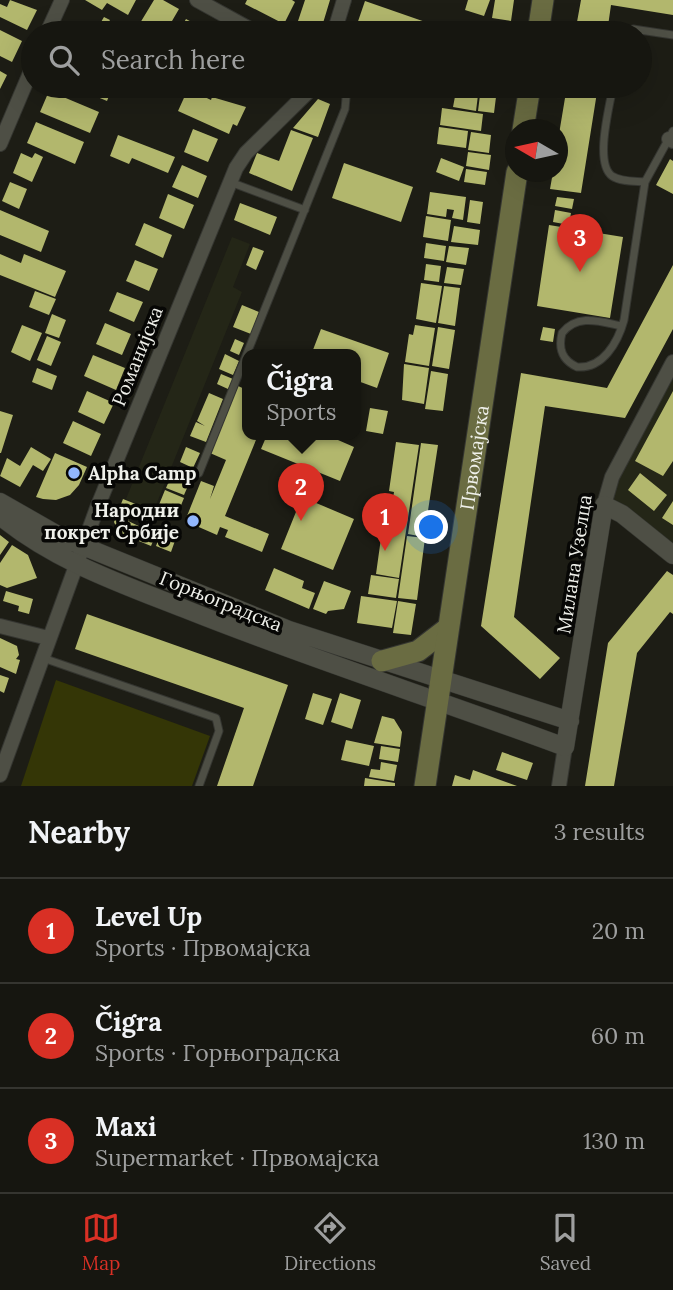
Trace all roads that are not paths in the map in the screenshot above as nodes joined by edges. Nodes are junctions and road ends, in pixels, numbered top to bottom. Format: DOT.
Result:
graph roads {
  1 [pos="62,0"];
  2 [pos="197,0"];
  3 [pos="344,0"];
  4 [pos="543,0"];
  5 [pos="52,21"];
  6 [pos="235,21"];
  7 [pos="338,21"];
  8 [pos="540,21"];
  9 [pos="652,32"];
  10 [pos="673,35"];
  11 [pos="21,94"];
  12 [pos="302,98"];
  13 [pos="346,98"];
  14 [pos="528,98"];
  15 [pos="611,98"];
  16 [pos="525,119"];
  17 [pos="672,137"];
  18 [pos="0,144"];
  19 [pos="230,182"];
  20 [pos="515,182"];
  21 [pos="645,182"];
  22 [pos="305,210"];
  23 [pos="622,326"];
  24 [pos="249,349"];
  25 [pos="673,362"];
  26 [pos="242,366"];
  27 [pos="199,473"];
  28 [pos="0,502"];
  29 [pos="604,505"];
  30 [pos="0,516"];
  31 [pos="82,546"];
  32 [pos="673,555"];
  33 [pos="75,566"];
  34 [pos="0,626"];
  35 [pos="448,628"];
  36 [pos="48,638"];
  37 [pos="42,657"];
  38 [pos="382,661"];
  39 [pos="440,691"];
  40 [pos="570,721"];
  41 [pos="565,747"];
  42 [pos="0,775"];
  43 [pos="199,786"];
  44 [pos="425,786"];
  45 [pos="559,786"];
  1 -- 5 [label="street"];
  2 -- 6 [label="street"];
  3 -- 7 [label="street"];
  4 -- 8 [label="main road"];
  9 -- 10 [label="lane"];
  11 -- 18 [label="street"];
  12 -- 19 [label="street, Романијска"];
  13 -- 22 [label="lane"];
  14 -- 16 [label="main road"];
  15 -- 21 [label="lane"];
  17 -- 21 [label="lane"];
  19 -- 22 [label="lane"];
  19 -- 31 [label="street, Романијска"];
  20 -- 35 [label="main road, Првомајска"];
  21 -- 23 [label="lane"];
  22 -- 24 [label="lane"];
  23 -- 23 [label="lane"];
  25 -- 29 [label="street, Милана Узелца"];
  26 -- 27 [label="lane"];
  28 -- 31 [label="street, Горњоградска"];
  29 -- 32 [label="street"];
  29 -- 40 [label="street, Милана Узелца"];
  30 -- 33 [label="street, Горњоградска"];
  31 -- 33 [label="street, Романијска"];
  31 -- 38 [label="street, Горњоградска"];
  33 -- 36 [label="street, Романијска"];
  33 -- 39 [label="street, Горњоградска"];
  34 -- 36 [label="street"];
  35 -- 38 [label="main road"];
  35 -- 39 [label="main road, Првомајска"];
  36 -- 37 [label="street, Романијска"];
  37 -- 42 [label="street, Романијска"];
  37 -- 43 [label="lane"];
  38 -- 39 [label="street, Горњоградска"];
  39 -- 40 [label="street"];
  39 -- 41 [label="street"];
  39 -- 44 [label="main road, Првомајска"];
  40 -- 41 [label="street, Милана Узелца"];
  41 -- 45 [label="street, Милана Узелца"];
}
